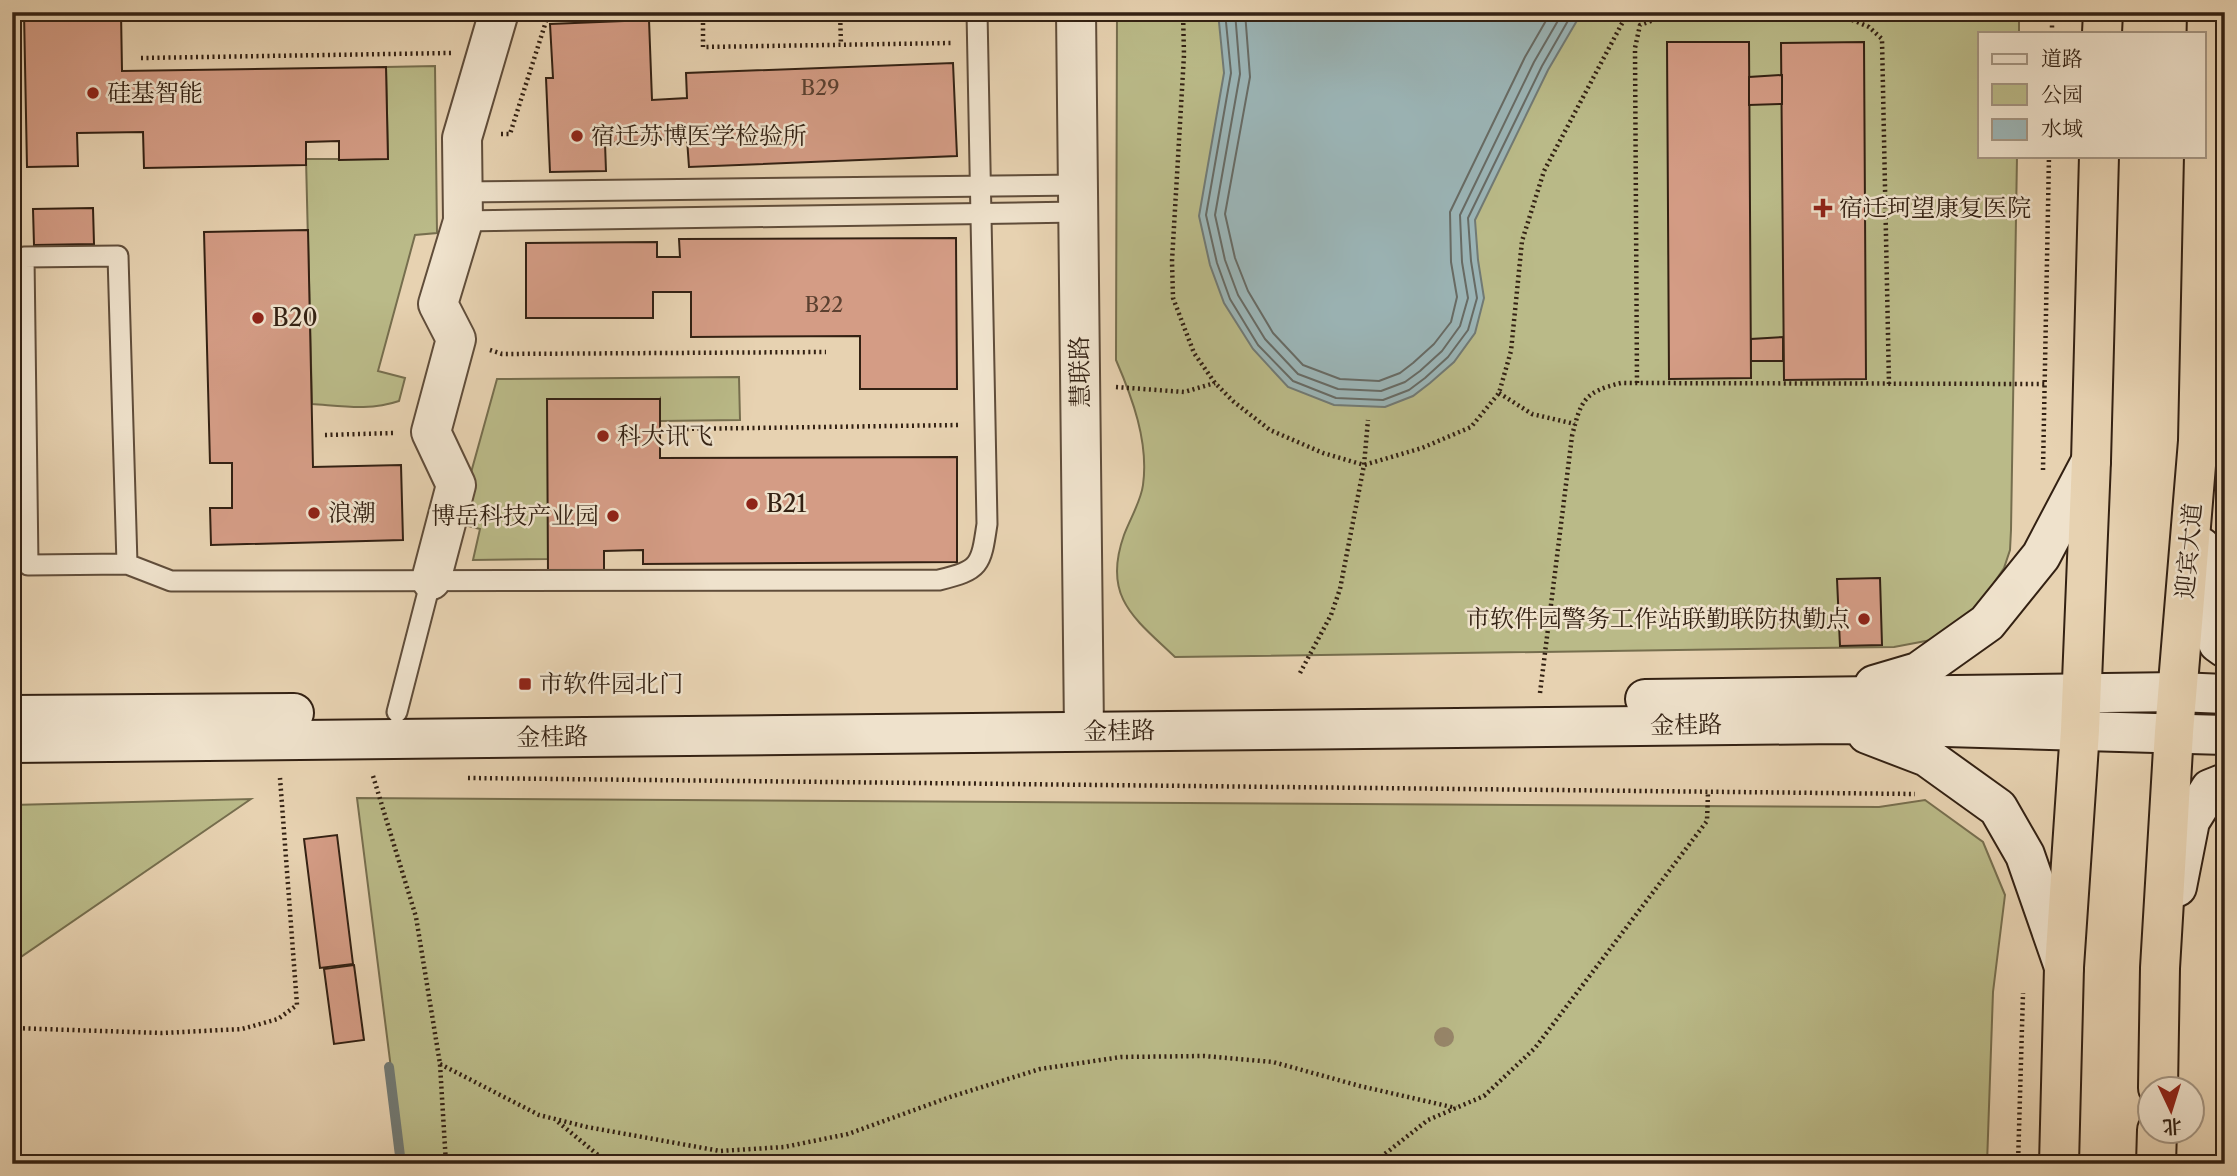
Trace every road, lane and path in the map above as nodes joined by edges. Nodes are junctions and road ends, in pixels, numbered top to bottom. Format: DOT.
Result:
graph roads {
  1 [pos="499,12"];
  2 [pos="549,12"];
  3 [pos="703,12"];
  4 [pos="840,12"];
  5 [pos="977,12"];
  6 [pos="1076,12"];
  7 [pos="1183,12"];
  8 [pos="1628,12"];
  9 [pos="1651,12"];
  10 [pos="2052,12"];
  11 [pos="2103,12"];
  12 [pos="2207,12"];
  13 [pos="1659,18"];
  14 [pos="2052,32"];
  15 [pos="2102,32"];
  16 [pos="978,43"];
  17 [pos="841,45"];
  18 [pos="487,53"];
  19 [pos="141,58"];
  20 [pos="2206,60"];
  21 [pos="462,138"];
  22 [pos="2049,158"];
  23 [pos="2099,158"];
  24 [pos="2204,158"];
  25 [pos="981,187"];
  26 [pos="1078,198"];
  27 [pos="462,206"];
  28 [pos="981,214"];
  29 [pos="18,256"];
  30 [pos="456,339"];
  31 [pos="826,352"];
  32 [pos="1080,383"];
  33 [pos="1216,383"];
  34 [pos="1637,383"];
  35 [pos="1889,384"];
  36 [pos="2045,384"];
  37 [pos="1499,393"];
  38 [pos="1368,420"];
  39 [pos="985,424"];
  40 [pos="1575,424"];
  41 [pos="681,429"];
  42 [pos="431,432"];
  43 [pos="325,435"];
  44 [pos="2198,441"];
  45 [pos="2091,461"];
  46 [pos="1364,465"];
  47 [pos="2043,476"];
  48 [pos="127,564"];
  49 [pos="431,580"];
  50 [pos="2225,648"];
  51 [pos="1300,673"];
  52 [pos="2178,692"];
  53 [pos="2081,693"];
  54 [pos="2225,694"];
  55 [pos="1539,700"];
  56 [pos="1837,710"];
  57 [pos="397,712"];
  58 [pos="12,715"];
  59 [pos="1084,718"];
  60 [pos="2080,730"];
  61 [pos="2174,732"];
  62 [pos="2225,735"];
  63 [pos="361,739"];
  64 [pos="12,743"];
  65 [pos="360,777"];
  66 [pos="373,777"];
  67 [pos="387,777"];
  68 [pos="267,778"];
  69 [pos="280,778"];
  70 [pos="293,778"];
  71 [pos="456,778"];
  72 [pos="2225,783"];
  73 [pos="1708,793"];
  74 [pos="1916,793"];
  75 [pos="2064,967"];
  76 [pos="2160,968"];
  77 [pos="2024,992"];
  78 [pos="12,1028"];
  79 [pos="440,1064"];
  80 [pos="2158,1074"];
  81 [pos="1456,1108"];
  82 [pos="555,1119"];
  83 [pos="2157,1144"];
  84 [pos="446,1164"];
  85 [pos="608,1164"];
  86 [pos="1373,1164"];
  87 [pos="2018,1164"];
  88 [pos="2059,1164"];
  89 [pos="2156,1164"];
  1 -- 18 [label="street"];
  2 -- 21 [label="path"];
  3 -- 17 [label="path"];
  4 -- 17 [label="path"];
  5 -- 16 [label="lane"];
  6 -- 26 [label="street, 慧联路"];
  7 -- 33 [label="path"];
  8 -- 37 [label="path"];
  9 -- 13 [label="path"];
  10 -- 14 [label="path"];
  11 -- 15 [label="highway"];
  12 -- 20 [label="highway, 迎宾大道"];
  13 -- 34 [label="path"];
  13 -- 35 [label="path"];
  16 -- 17 [label="path"];
  16 -- 25 [label="lane"];
  18 -- 19 [label="path"];
  18 -- 21 [label="street"];
  21 -- 27 [label="street"];
  22 -- 36 [label="path"];
  23 -- 45 [label="highway"];
  24 -- 44 [label="highway, 迎宾大道"];
  25 -- 26 [label="lane"];
  25 -- 27 [label="lane"];
  25 -- 28 [label="lane"];
  26 -- 28 [label="lane"];
  26 -- 32 [label="street, 慧联路"];
  27 -- 28 [label="lane"];
  27 -- 30 [label="street"];
  28 -- 39 [label="lane"];
  29 -- 48 [label="lane"];
  29 -- 48 [label="lane"];
  30 -- 31 [label="path"];
  30 -- 42 [label="street"];
  32 -- 33 [label="path"];
  32 -- 59 [label="street, 慧联路"];
  33 -- 46 [label="path"];
  34 -- 35 [label="path"];
  34 -- 40 [label="path"];
  35 -- 36 [label="path"];
  36 -- 47 [label="path"];
  37 -- 40 [label="path"];
  37 -- 46 [label="path"];
  38 -- 46 [label="path"];
  39 -- 41 [label="path"];
  39 -- 49 [label="lane"];
  40 -- 55 [label="path"];
  42 -- 43 [label="path"];
  42 -- 49 [label="street"];
  44 -- 50 [label="street"];
  44 -- 52 [label="highway, 迎宾大道"];
  45 -- 53 [label="highway"];
  45 -- 56 [label="street"];
  46 -- 51 [label="path"];
  48 -- 49 [label="lane"];
  49 -- 57 [label="lane"];
  52 -- 53 [label="street, 金桂路"];
  52 -- 54 [label="street, 金桂路"];
  52 -- 61 [label="highway, 迎宾大道"];
  53 -- 56 [label="street, 金桂路"];
  53 -- 60 [label="highway"];
  55 -- 56 [label="street, 金桂路"];
  55 -- 59 [label="street, 金桂路"];
  56 -- 59 [label="street, 金桂路"];
  56 -- 60 [label="street, 金桂路"];
  56 -- 75 [label="street"];
  57 -- 58 [label="street, 金桂路"];
  57 -- 59 [label="street, 金桂路"];
  59 -- 63 [label="street, 金桂路"];
  60 -- 61 [label="street, 金桂路"];
  60 -- 75 [label="highway"];
  61 -- 62 [label="street, 金桂路"];
  61 -- 76 [label="highway, 迎宾大道"];
  63 -- 64 [label="street, 金桂路"];
  63 -- 66 [label="path"];
  65 -- 66 [label="path"];
  66 -- 67 [label="path"];
  66 -- 79 [label="path"];
  68 -- 69 [label="path"];
  69 -- 70 [label="path"];
  69 -- 78 [label="path"];
  71 -- 73 [label="path"];
  72 -- 76 [label="street"];
  73 -- 74 [label="path"];
  73 -- 81 [label="path"];
  75 -- 88 [label="highway"];
  76 -- 80 [label="highway, 迎宾大道"];
  77 -- 87 [label="path"];
  79 -- 82 [label="path"];
  79 -- 84 [label="path"];
  81 -- 82 [label="path"];
  81 -- 86 [label="path"];
  82 -- 85 [label="path"];
  83 -- 89 [label="highway"];
}
